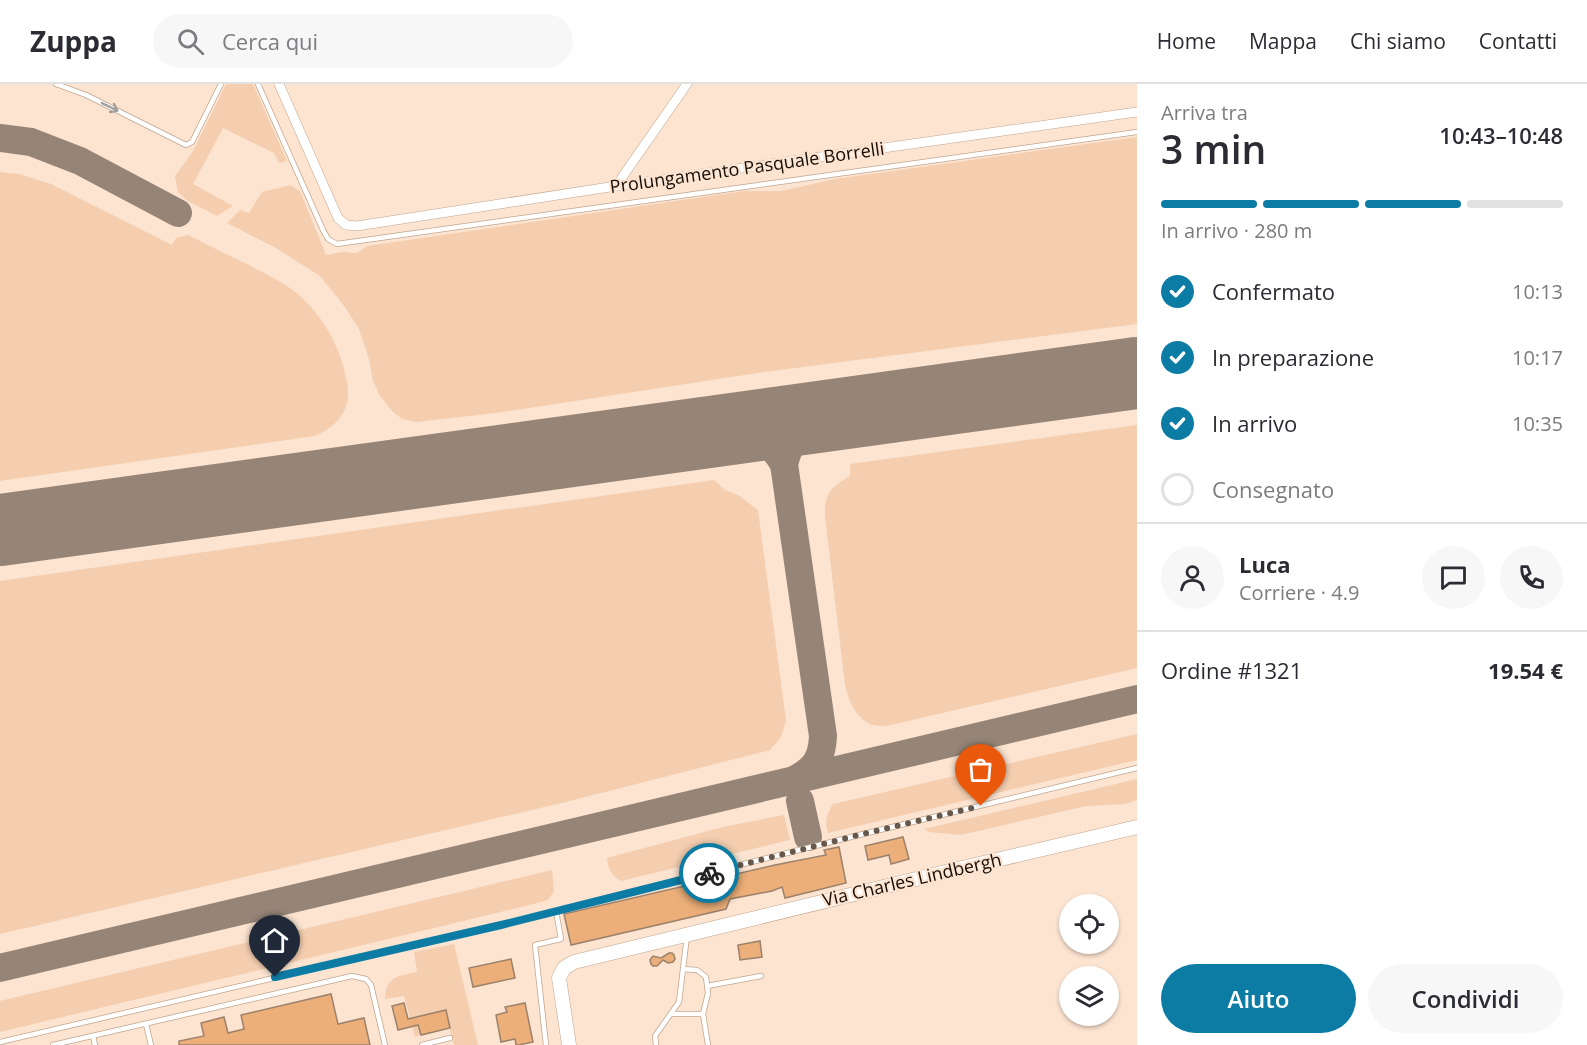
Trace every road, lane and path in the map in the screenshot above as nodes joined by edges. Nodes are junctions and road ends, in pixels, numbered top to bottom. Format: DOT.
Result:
graph roads {
  1 [pos="56,84"];
  2 [pos="221,84"];
  3 [pos="258,84"];
  4 [pos="279,84"];
  5 [pos="687,84"];
  6 [pos="1137,112"];
  7 [pos="1137,132"];
  8 [pos="616,186"];
  9 [pos="1137,768"];
  10 [pos="1137,827"];
  11 [pos="556,911"];
  12 [pos="688,935"];
  13 [pos="683,969"];
  14 [pos="761,976"];
  15 [pos="707,986"];
  16 [pos="671,1014"];
  17 [pos="703,1014"];
  18 [pos="146,1024"];
  19 [pos="93,1036"];
  20 [pos="450,1038"];
  21 [pos="0,1042"];
  22 [pos="53,1045"];
  23 [pos="95,1045"];
  24 [pos="151,1045"];
  25 [pos="385,1045"];
  26 [pos="422,1045"];
  27 [pos="546,1045"];
  28 [pos="569,1045"];
  29 [pos="656,1045"];
  30 [pos="708,1045"];
  1 -- 2 [label="lane, one-way"];
  3 -- 7 [label="lane"];
  4 -- 8 [label="street, Prolungamento Pasquale Borrelli"];
  5 -- 8 [label="street"];
  6 -- 8 [label="street, Prolungamento Pasquale Borrelli"];
  9 -- 11 [label="lane"];
  10 -- 12 [label="street, Via Charles Lindbergh"];
  11 -- 21 [label="lane"];
  11 -- 27 [label="lane"];
  12 -- 13 [label="lane"];
  12 -- 28 [label="street, Via Charles Lindbergh"];
  13 -- 15 [label="lane"];
  13 -- 16 [label="lane"];
  14 -- 15 [label="lane"];
  15 -- 17 [label="lane"];
  16 -- 17 [label="lane"];
  16 -- 29 [label="lane"];
  17 -- 30 [label="lane"];
  18 -- 19 [label="lane"];
  18 -- 24 [label="lane"];
  18 -- 25 [label="lane"];
  19 -- 22 [label="lane"];
  19 -- 23 [label="lane"];
  20 -- 26 [label="lane"];
}
